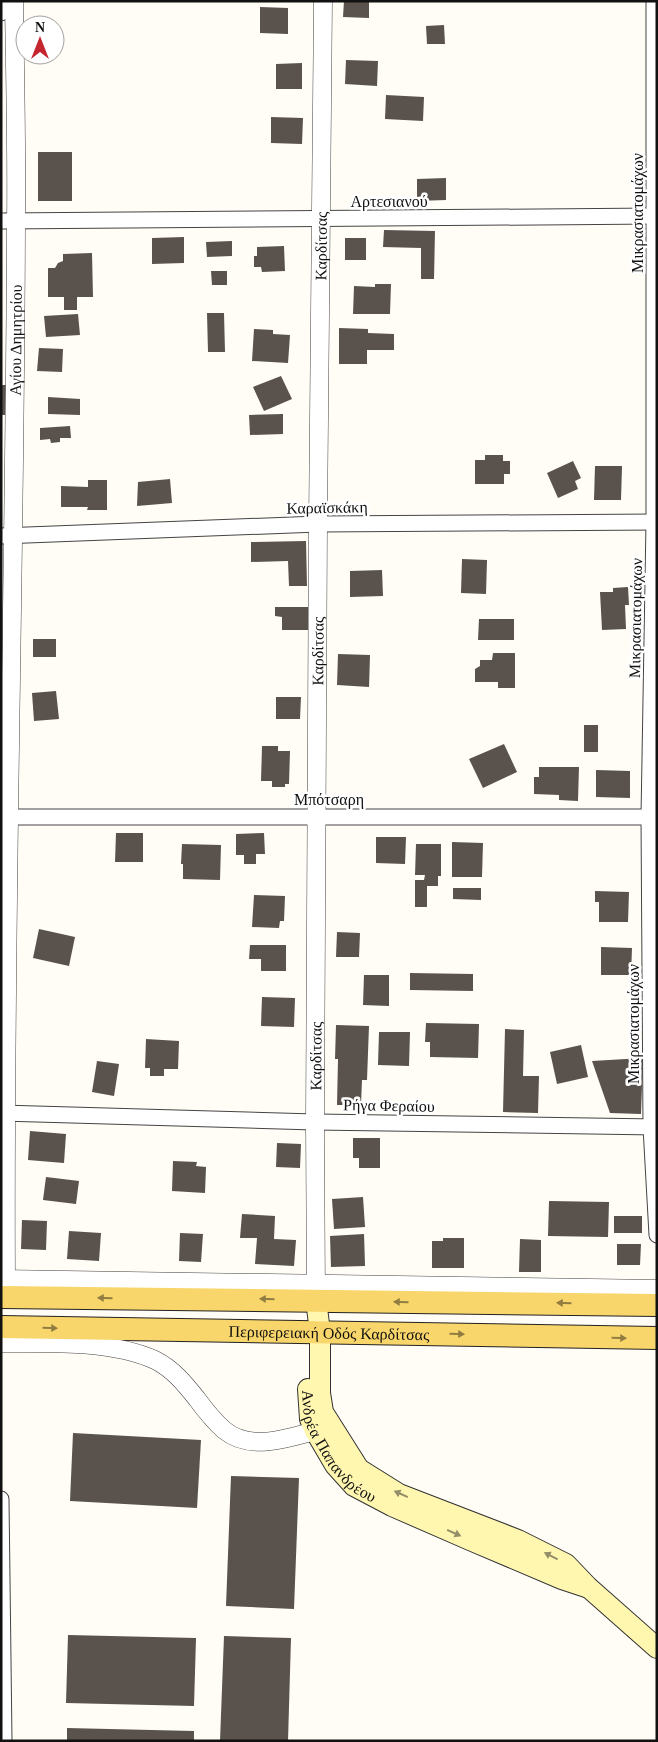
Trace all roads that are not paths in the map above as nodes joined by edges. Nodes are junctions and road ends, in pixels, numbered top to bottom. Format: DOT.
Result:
graph roads {
  1 [pos="13,1"];
  2 [pos="323,1"];
  3 [pos="654,1"];
  4 [pos="1,13"];
  5 [pos="656,216"];
  6 [pos="322,218"];
  7 [pos="9,222"];
  8 [pos="656,522"];
  9 [pos="318,524"];
  10 [pos="8,536"];
  11 [pos="317,816"];
  12 [pos="5,817"];
  13 [pos="653,817"];
  14 [pos="3,1113"];
  15 [pos="315,1122"];
  16 [pos="654,1127"];
  17 [pos="657,1235"];
  18 [pos="3,1285"];
  19 [pos="657,1289"];
  20 [pos="316,1292"];
  21 [pos="657,1304"];
  22 [pos="1,1327"];
  23 [pos="313,1332"];
  24 [pos="657,1338"];
  25 [pos="1,1343"];
  26 [pos="324,1429"];
  27 [pos="1,1498"];
  28 [pos="657,1648"];
  29 [pos="4,1741"];
  1 -- 4 [label="street"];
  1 -- 7 [label="street, Αγίου Δημητρίου"];
  2 -- 6 [label="street, Καρδίτσας"];
  3 -- 5 [label="street, Μικρασιατομάχων"];
  5 -- 6 [label="street, Αρτεσιανού"];
  5 -- 8 [label="street, Μικρασιατομάχων"];
  6 -- 7 [label="street, Αρτεσιανού"];
  6 -- 9 [label="street, Καρδίτσας"];
  7 -- 10 [label="street, Αγίου Δημητρίου"];
  8 -- 9 [label="street, Καραϊσκάκη"];
  8 -- 13 [label="street, Μικρασιατομάχων"];
  9 -- 10 [label="street, Καραϊσκάκη"];
  9 -- 11 [label="street, Καρδίτσας"];
  10 -- 12 [label="street, Αγίου Δημητρίου"];
  11 -- 12 [label="street, Μπότσαρη"];
  11 -- 13 [label="street, Μπότσαρη"];
  11 -- 15 [label="street, Καρδίτσας"];
  12 -- 14 [label="street, Αγίου Δημητρίου"];
  13 -- 16 [label="street, Μικρασιατομάχων"];
  14 -- 15 [label="street, Ρήγα Φεραίου"];
  14 -- 18 [label="street, Αγίου Δημητρίου"];
  15 -- 16 [label="street, Ρήγα Φεραίου"];
  15 -- 20 [label="street, Καρδίτσας"];
  16 -- 17 [label="street, Μικρασιατομάχων"];
  18 -- 20 [label="main road, Περιφερειακή Οδός Καρδίτσας"];
  19 -- 20 [label="street"];
  21 -- 20 [label="main road, Περιφερειακή Οδός Καρδίτσας, one-way"];
  20 -- 23 [label="main road, Ανδρέα Παπανδρέου"];
  22 -- 23 [label="main road, Περιφερειακή Οδός Καρδίτσας, one-way"];
  23 -- 24 [label="main road, Περιφερειακή Οδός Καρδίτσας, one-way"];
  23 -- 26 [label="main road, Ανδρέα Παπανδρέου"];
  25 -- 26 [label="street"];
  26 -- 28 [label="main road, Ανδρέα Παπανδρέου"];
  27 -- 29 [label="street"];
}
